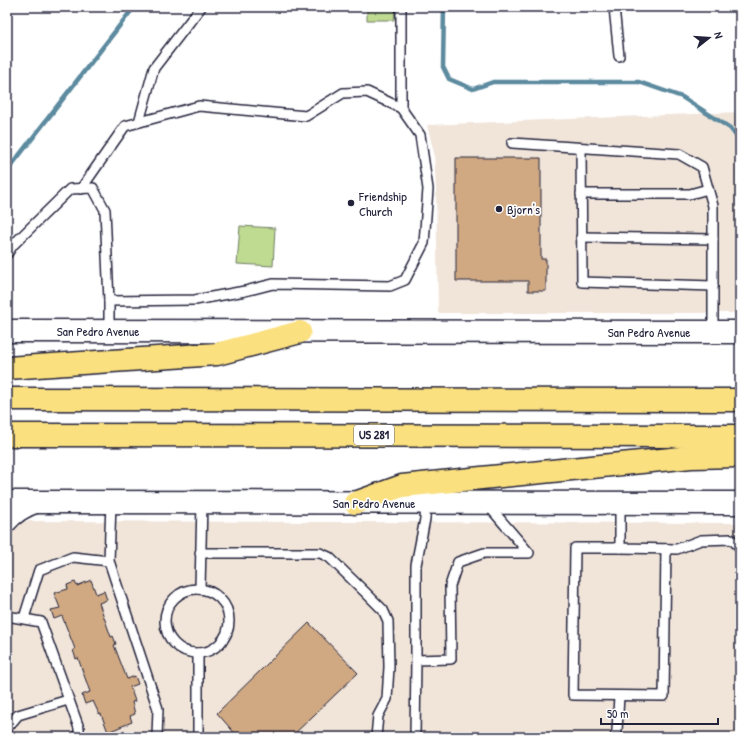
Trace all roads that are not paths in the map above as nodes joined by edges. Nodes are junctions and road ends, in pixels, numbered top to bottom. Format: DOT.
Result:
graph roads {
  1 [pos="200,7"];
  2 [pos="400,7"];
  3 [pos="614,7"];
  4 [pos="618,56"];
  5 [pos="401,108"];
  6 [pos="139,122"];
  7 [pos="512,143"];
  8 [pos="581,148"];
  9 [pos="81,189"];
  10 [pos="708,189"];
  11 [pos="581,194"];
  12 [pos="582,237"];
  13 [pos="713,239"];
  14 [pos="7,254"];
  15 [pos="713,286"];
  16 [pos="109,301"];
  17 [pos="7,331"];
  18 [pos="109,331"];
  19 [pos="300,332"];
  20 [pos="713,332"];
  21 [pos="740,332"];
  22 [pos="7,368"];
  23 [pos="7,399"];
  24 [pos="740,400"];
  25 [pos="7,434"];
  26 [pos="740,436"];
  27 [pos="740,456"];
  28 [pos="7,502"];
  29 [pos="38,503"];
  30 [pos="111,503"];
  31 [pos="202,503"];
  32 [pos="355,503"];
  33 [pos="426,503"];
  34 [pos="486,503"];
  35 [pos="620,503"];
  36 [pos="740,504"];
  37 [pos="7,523"];
  38 [pos="740,547"];
  39 [pos="620,548"];
  40 [pos="666,549"];
  41 [pos="200,553"];
  42 [pos="109,561"];
  43 [pos="200,588"];
  44 [pos="7,616"];
  45 [pos="24,618"];
  46 [pos="198,653"];
  47 [pos="416,660"];
  48 [pos="619,696"];
  49 [pos="68,700"];
  50 [pos="7,728"];
  51 [pos="79,737"];
  52 [pos="157,737"];
  53 [pos="198,737"];
  54 [pos="376,737"];
  55 [pos="415,737"];
  56 [pos="615,737"];
  1 -- 6 [label="lane"];
  2 -- 5 [label="lane"];
  3 -- 4 [label="lane"];
  5 -- 6 [label="lane"];
  5 -- 16 [label="lane"];
  6 -- 9 [label="lane"];
  7 -- 8 [label="lane"];
  8 -- 10 [label="lane"];
  8 -- 11 [label="lane"];
  9 -- 14 [label="lane"];
  9 -- 16 [label="lane"];
  10 -- 11 [label="lane"];
  10 -- 13 [label="lane"];
  11 -- 12 [label="lane"];
  12 -- 13 [label="lane"];
  12 -- 15 [label="lane"];
  13 -- 15 [label="lane"];
  15 -- 20 [label="lane"];
  16 -- 18 [label="lane"];
  17 -- 18 [label="main road, San Pedro Avenue"];
  18 -- 19 [label="main road, San Pedro Avenue"];
  19 -- 20 [label="main road, San Pedro Avenue"];
  19 -- 22 [label="highway"];
  20 -- 21 [label="main road, San Pedro Avenue"];
  23 -- 24 [label="highway"];
  25 -- 26 [label="highway, US 281"];
  27 -- 32 [label="highway"];
  28 -- 29 [label="main road, San Pedro Avenue"];
  29 -- 30 [label="main road, San Pedro Avenue"];
  29 -- 37 [label="street"];
  30 -- 31 [label="main road, San Pedro Avenue"];
  30 -- 42 [label="lane"];
  31 -- 32 [label="main road, San Pedro Avenue"];
  31 -- 41 [label="lane"];
  32 -- 33 [label="main road, San Pedro Avenue"];
  33 -- 34 [label="main road, San Pedro Avenue"];
  33 -- 47 [label="lane"];
  34 -- 35 [label="main road, San Pedro Avenue"];
  34 -- 47 [label="lane"];
  35 -- 36 [label="main road, San Pedro Avenue"];
  35 -- 39 [label="lane"];
  38 -- 40 [label="lane"];
  39 -- 40 [label="lane"];
  39 -- 48 [label="lane"];
  40 -- 48 [label="lane"];
  41 -- 43 [label="lane"];
  41 -- 54 [label="lane"];
  42 -- 45 [label="lane"];
  42 -- 52 [label="lane"];
  43 -- 46 [label="lane"];
  43 -- 46 [label="lane"];
  44 -- 45 [label="lane"];
  45 -- 49 [label="lane"];
  46 -- 53 [label="lane"];
  47 -- 55 [label="lane"];
  48 -- 56 [label="lane"];
  49 -- 50 [label="lane"];
  49 -- 51 [label="lane"];
}
